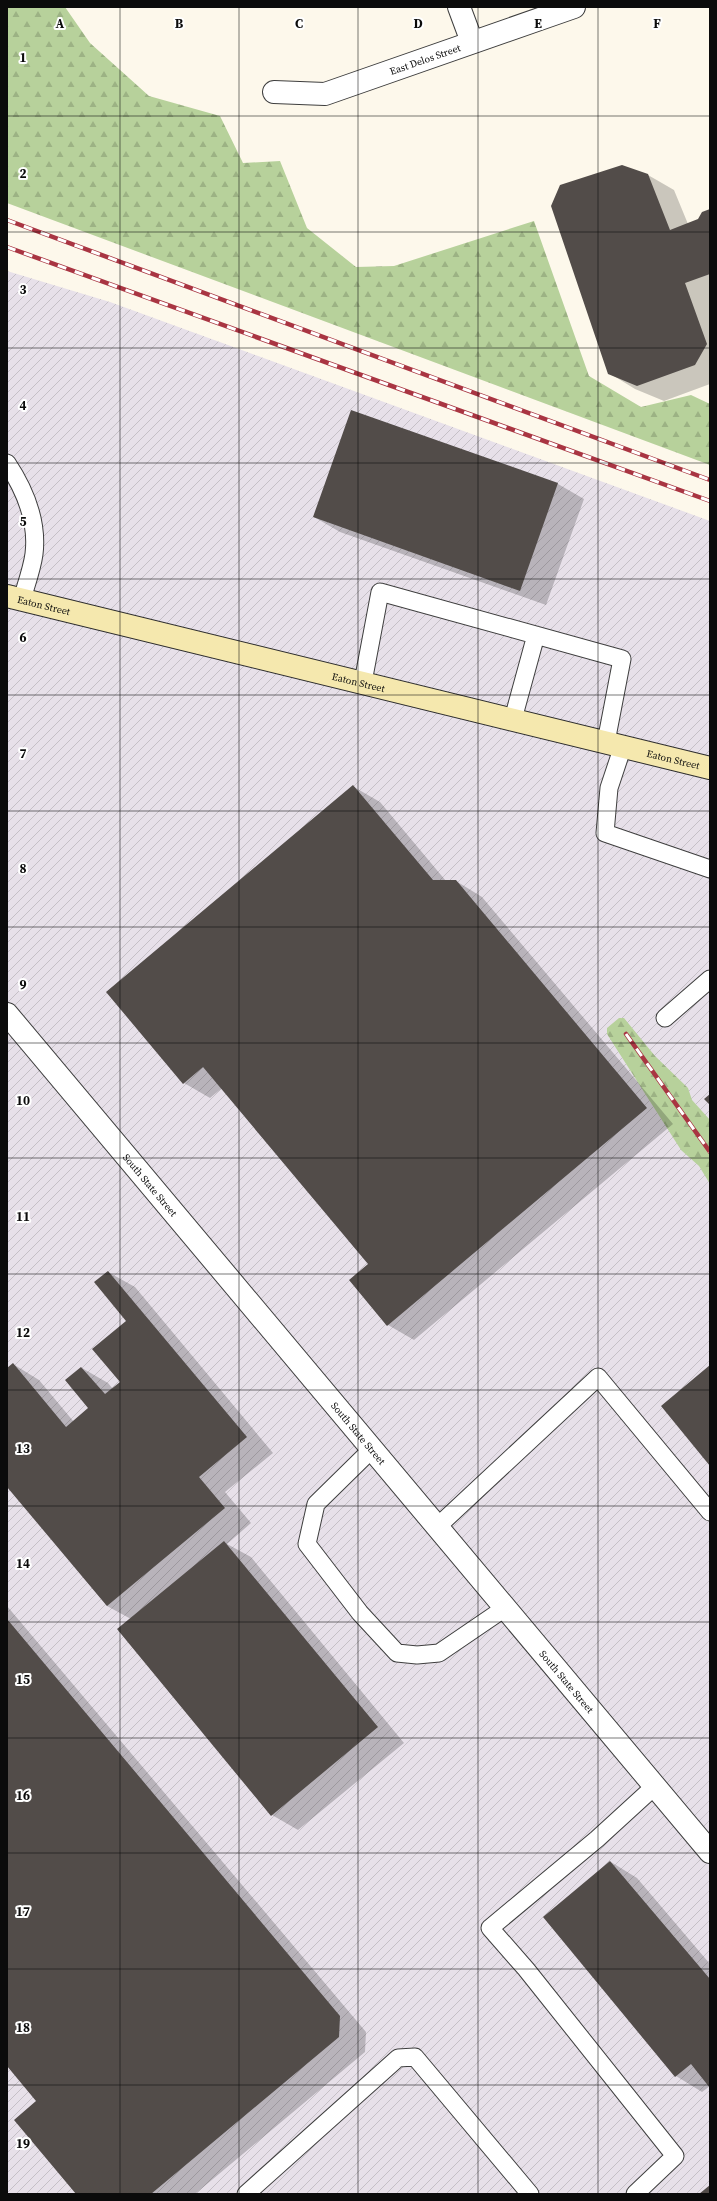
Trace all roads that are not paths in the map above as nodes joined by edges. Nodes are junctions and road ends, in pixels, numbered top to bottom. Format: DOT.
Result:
graph roads {
  1 [pos="459,7"];
  2 [pos="574,7"];
  3 [pos="472,42"];
  4 [pos="274,92"];
  5 [pos="7,463"];
  6 [pos="14,598"];
  7 [pos="536,635"];
  8 [pos="363,682"];
  9 [pos="513,719"];
  10 [pos="615,744"];
  11 [pos="710,768"];
  12 [pos="710,869"];
  13 [pos="710,979"];
  14 [pos="665,1018"];
  15 [pos="10,1024"];
  16 [pos="372,1449"];
  17 [pos="710,1512"];
  18 [pos="437,1527"];
  19 [pos="505,1608"];
  20 [pos="655,1786"];
  21 [pos="710,1852"];
  22 [pos="246,2194"];
  23 [pos="530,2194"];
  24 [pos="635,2194"];
  1 -- 3 [label="street"];
  2 -- 3 [label="street, East Delos Street"];
  3 -- 4 [label="street, East Delos Street"];
  5 -- 6 [label="lane"];
  6 -- 8 [label="street, Eaton Street"];
  7 -- 8 [label="lane"];
  7 -- 9 [label="lane"];
  7 -- 10 [label="lane"];
  8 -- 9 [label="street, Eaton Street"];
  9 -- 10 [label="street, Eaton Street"];
  10 -- 11 [label="street, Eaton Street"];
  10 -- 12 [label="lane"];
  13 -- 14 [label="lane"];
  15 -- 16 [label="street, South State Street"];
  16 -- 18 [label="street, South State Street"];
  16 -- 19 [label="lane"];
  17 -- 18 [label="lane"];
  18 -- 19 [label="street, South State Street"];
  19 -- 20 [label="street, South State Street"];
  20 -- 21 [label="street, South State Street"];
  20 -- 24 [label="lane"];
  22 -- 23 [label="lane"];
}
